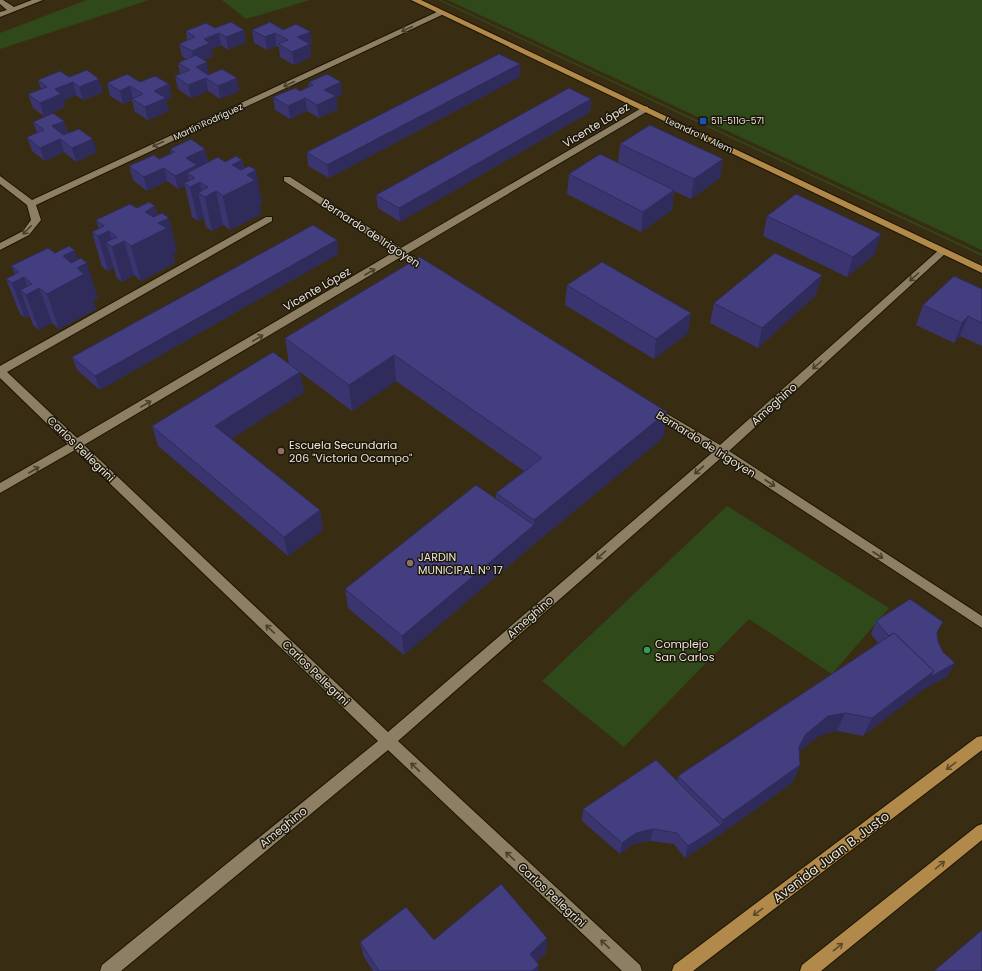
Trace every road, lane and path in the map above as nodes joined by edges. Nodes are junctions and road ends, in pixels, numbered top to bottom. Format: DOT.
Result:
graph roads {
  1 [pos="40,0"];
  2 [pos="415,0"];
  3 [pos="0,2"];
  4 [pos="13,10"];
  5 [pos="442,13"];
  6 [pos="0,15"];
  7 [pos="645,110"];
  8 [pos="0,179"];
  9 [pos="287,179"];
  10 [pos="31,204"];
  11 [pos="269,219"];
  12 [pos="0,247"];
  13 [pos="942,251"];
  14 [pos="402,253"];
  15 [pos="982,270"];
  16 [pos="435,275"];
  17 [pos="0,371"];
  18 [pos="645,406"];
  19 [pos="76,444"];
  20 [pos="721,452"];
  21 [pos="0,490"];
  22 [pos="982,623"];
  23 [pos="388,741"];
  24 [pos="982,742"];
  25 [pos="982,831"];
  26 [pos="108,971"];
  27 [pos="634,971"];
  28 [pos="680,971"];
  29 [pos="808,971"];
  1 -- 4 [label="street"];
  2 -- 5 [label="main road, Leandro N. Alem"];
  3 -- 4 [label="street"];
  4 -- 6 [label="street"];
  5 -- 7 [label="main road, Leandro N. Alem"];
  5 -- 10 [label="street, Martín Rodríguez, one-way"];
  7 -- 13 [label="main road, Leandro N. Alem"];
  7 -- 14 [label="street, Vicente López"];
  8 -- 10 [label="street"];
  9 -- 14 [label="street, Bernardo de Irigoyen"];
  10 -- 12 [label="street, one-way"];
  11 -- 17 [label="street"];
  13 -- 15 [label="main road, Leandro N. Alem"];
  13 -- 20 [label="street, Ameghino, one-way"];
  14 -- 16 [label="street, Bernardo de Irigoyen"];
  19 -- 14 [label="street, Vicente López, one-way"];
  17 -- 19 [label="street, Carlos Pellegrini"];
  18 -- 20 [label="street, Bernardo de Irigoyen"];
  21 -- 19 [label="street, Vicente López, one-way"];
  23 -- 19 [label="street, Carlos Pellegrini, one-way"];
  20 -- 22 [label="street, Bernardo de Irigoyen, one-way"];
  20 -- 23 [label="street, Ameghino, one-way"];
  23 -- 26 [label="street, Ameghino"];
  27 -- 23 [label="street, Carlos Pellegrini, one-way"];
  24 -- 28 [label="main road, Avenida Juan B. Justo, one-way"];
  29 -- 25 [label="main road, one-way"];
}
